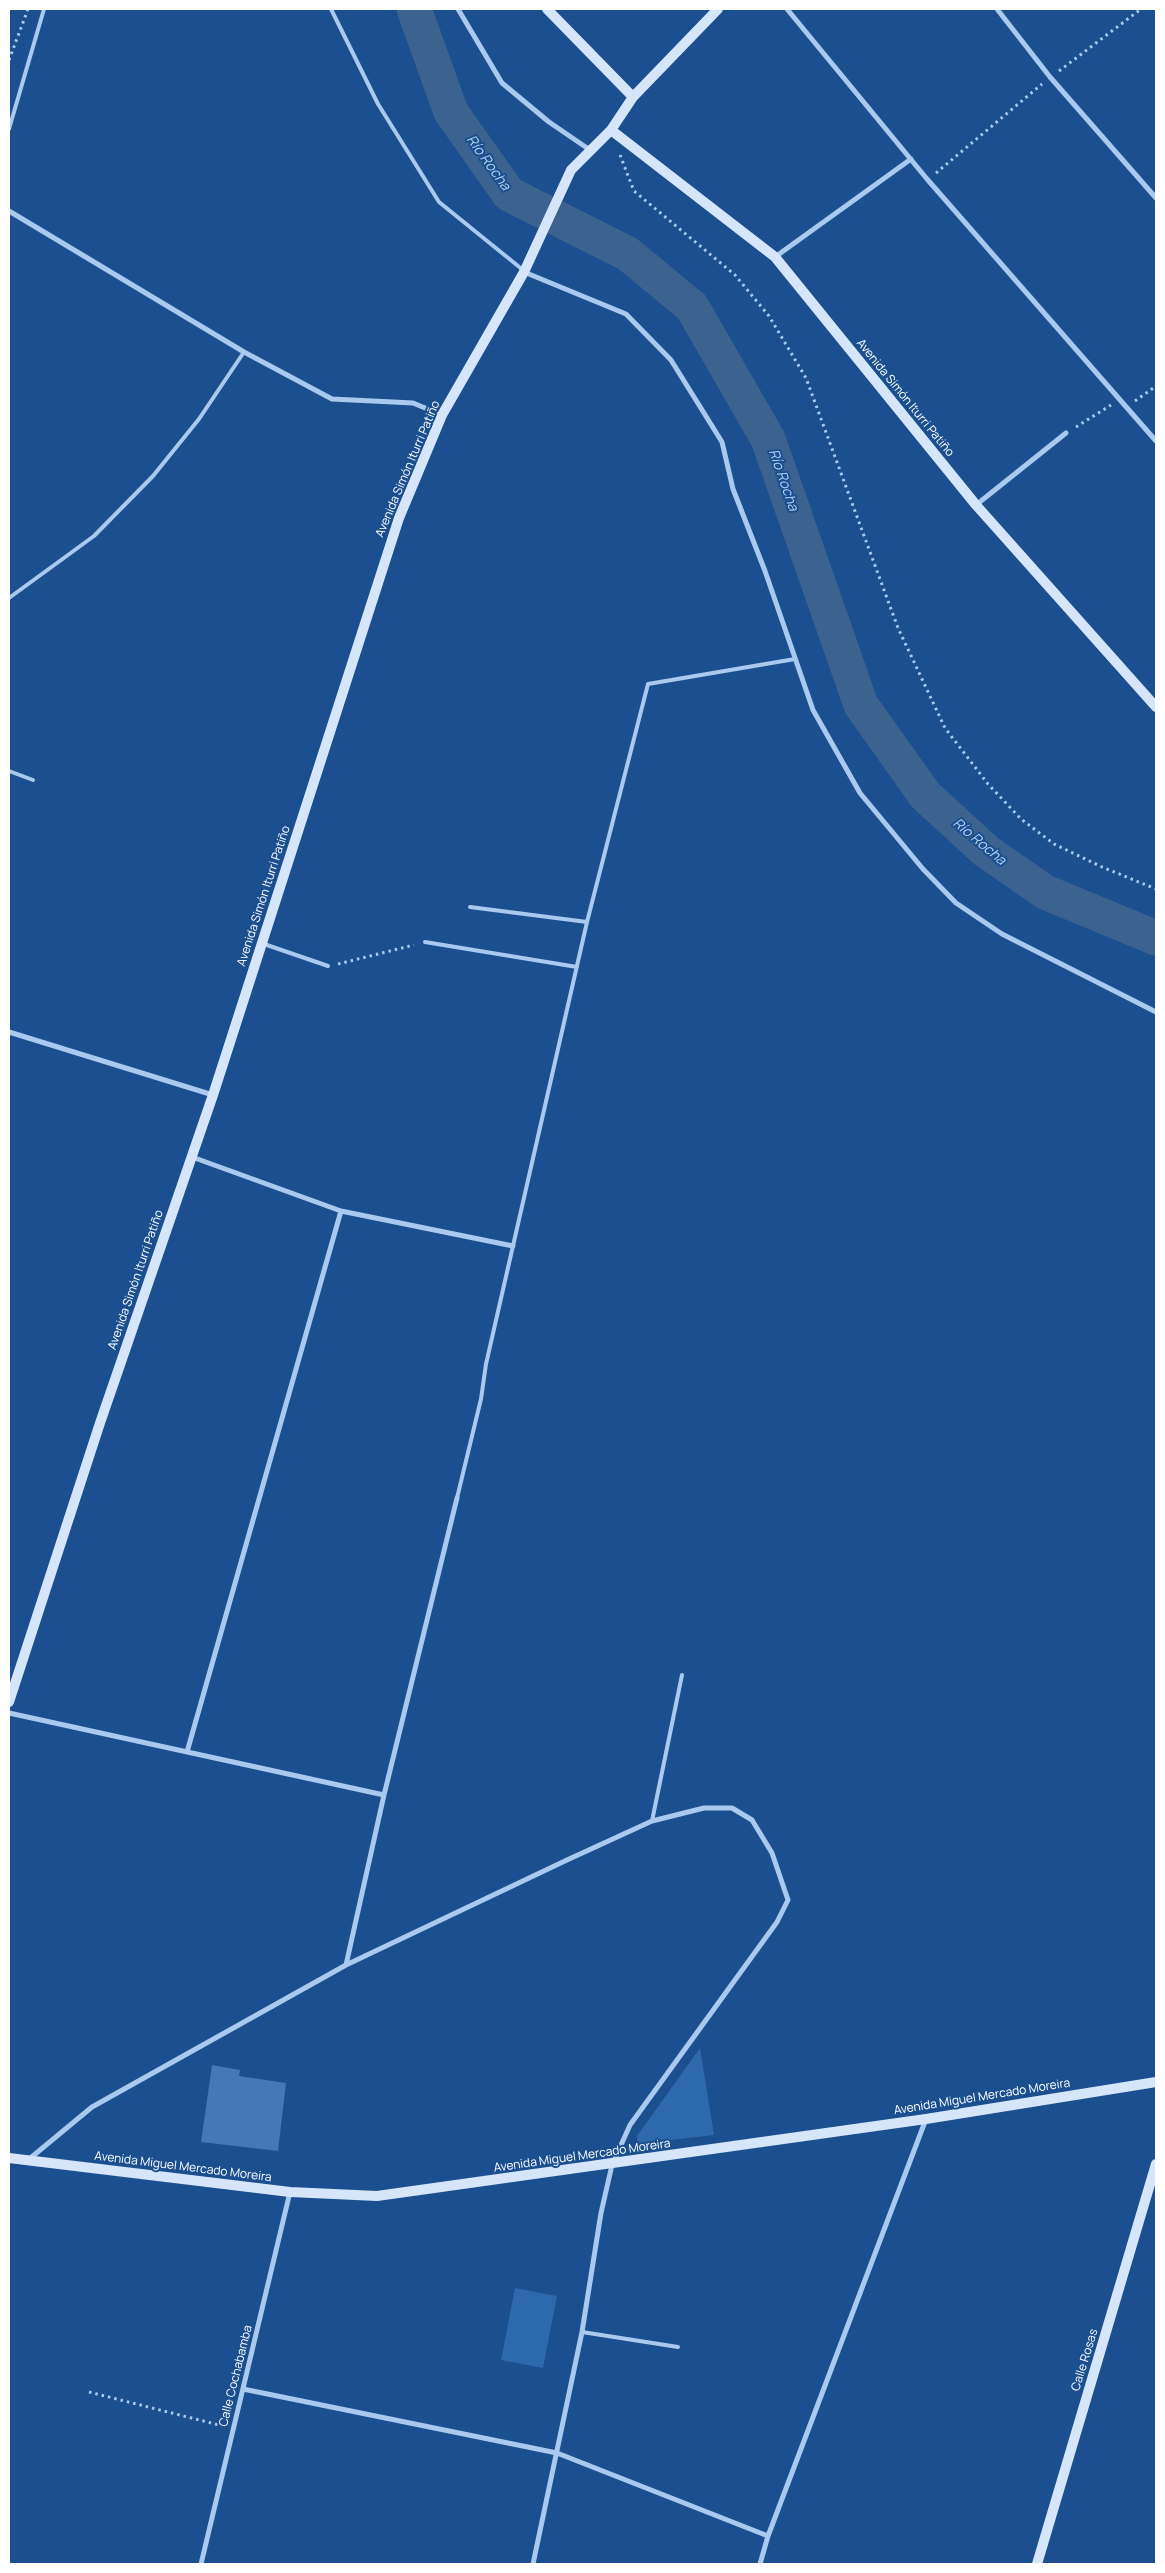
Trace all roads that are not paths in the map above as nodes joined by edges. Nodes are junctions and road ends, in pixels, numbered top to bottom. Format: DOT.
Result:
graph roads {
  1 [pos="44,9"];
  2 [pos="331,9"];
  3 [pos="458,9"];
  4 [pos="547,9"];
  5 [pos="718,9"];
  6 [pos="787,9"];
  7 [pos="997,9"];
  8 [pos="633,97"];
  9 [pos="9,128"];
  10 [pos="611,130"];
  11 [pos="590,150"];
  12 [pos="911,159"];
  13 [pos="1156,198"];
  14 [pos="9,212"];
  15 [pos="775,258"];
  16 [pos="524,272"];
  17 [pos="244,352"];
  18 [pos="442,415"];
  19 [pos="1066,434"];
  20 [pos="1156,441"];
  21 [pos="976,505"];
  22 [pos="9,598"];
  23 [pos="795,658"];
  24 [pos="1156,706"];
  25 [pos="9,771"];
  26 [pos="33,780"];
  27 [pos="470,907"];
  28 [pos="587,922"];
  29 [pos="425,942"];
  30 [pos="262,943"];
  31 [pos="328,966"];
  32 [pos="576,967"];
  33 [pos="1156,1012"];
  34 [pos="9,1032"];
  35 [pos="213,1095"];
  36 [pos="192,1157"];
  37 [pos="341,1212"];
  38 [pos="513,1246"];
  39 [pos="457,1498"];
  40 [pos="682,1675"];
  41 [pos="9,1702"];
  42 [pos="9,1713"];
  43 [pos="187,1752"];
  44 [pos="384,1795"];
  45 [pos="652,1821"];
  46 [pos="346,1965"];
  47 [pos="1156,2082"];
  48 [pos="926,2119"];
  49 [pos="9,2158"];
  50 [pos="27,2161"];
  51 [pos="612,2164"];
  52 [pos="1156,2164"];
  53 [pos="290,2192"];
  54 [pos="582,2332"];
  55 [pos="678,2347"];
  56 [pos="243,2389"];
  57 [pos="557,2453"];
  58 [pos="768,2536"];
  59 [pos="201,2564"];
  60 [pos="533,2564"];
  61 [pos="760,2564"];
  62 [pos="1037,2564"];
  1 -- 9 [label="lane"];
  2 -- 16 [label="lane"];
  3 -- 11 [label="street"];
  4 -- 8 [label="street"];
  5 -- 8 [label="street, Avenida Simón Iturri Patiño"];
  6 -- 12 [label="street"];
  7 -- 13 [label="street"];
  8 -- 10 [label="street, Avenida Simón Iturri Patiño"];
  10 -- 11 [label="street, Avenida Simón Iturri Patiño"];
  10 -- 15 [label="street, Avenida Simón Iturri Patiño"];
  11 -- 16 [label="street, Avenida Simón Iturri Patiño"];
  12 -- 15 [label="street"];
  12 -- 20 [label="street"];
  14 -- 17 [label="street"];
  15 -- 21 [label="street, Avenida Simón Iturri Patiño"];
  16 -- 18 [label="street, Avenida Simón Iturri Patiño"];
  16 -- 23 [label="street"];
  17 -- 18 [label="street"];
  17 -- 22 [label="lane"];
  18 -- 30 [label="street, Avenida Simón Iturri Patiño"];
  19 -- 21 [label="street"];
  21 -- 24 [label="street, Avenida Simón Iturri Patiño"];
  23 -- 28 [label="lane"];
  23 -- 33 [label="street"];
  25 -- 26 [label="lane"];
  27 -- 28 [label="lane"];
  28 -- 32 [label="lane"];
  29 -- 32 [label="lane"];
  30 -- 31 [label="lane"];
  30 -- 35 [label="street, Avenida Simón Iturri Patiño"];
  32 -- 38 [label="lane"];
  34 -- 35 [label="street"];
  35 -- 36 [label="street, Avenida Simón Iturri Patiño"];
  36 -- 37 [label="street"];
  36 -- 41 [label="street, Avenida Simón Iturri Patiño"];
  37 -- 38 [label="street"];
  37 -- 43 [label="street"];
  38 -- 39 [label="lane"];
  39 -- 44 [label="street"];
  40 -- 45 [label="lane"];
  42 -- 43 [label="street"];
  43 -- 44 [label="street"];
  44 -- 46 [label="street"];
  45 -- 46 [label="street"];
  45 -- 51 [label="street"];
  46 -- 50 [label="street"];
  47 -- 48 [label="street, Avenida Miguel Mercado Moreira"];
  48 -- 51 [label="street, Avenida Miguel Mercado Moreira"];
  48 -- 58 [label="street"];
  49 -- 50 [label="street, Avenida Miguel Mercado Moreira"];
  50 -- 53 [label="street, Avenida Miguel Mercado Moreira"];
  51 -- 53 [label="street, Avenida Miguel Mercado Moreira"];
  51 -- 54 [label="street"];
  52 -- 62 [label="street, Calle Rosas"];
  53 -- 56 [label="street, Calle Cochabamba"];
  54 -- 55 [label="lane"];
  54 -- 57 [label="street"];
  56 -- 57 [label="street"];
  56 -- 59 [label="street, Calle Cochabamba"];
  57 -- 58 [label="street"];
  57 -- 60 [label="street"];
  58 -- 61 [label="street"];
}
